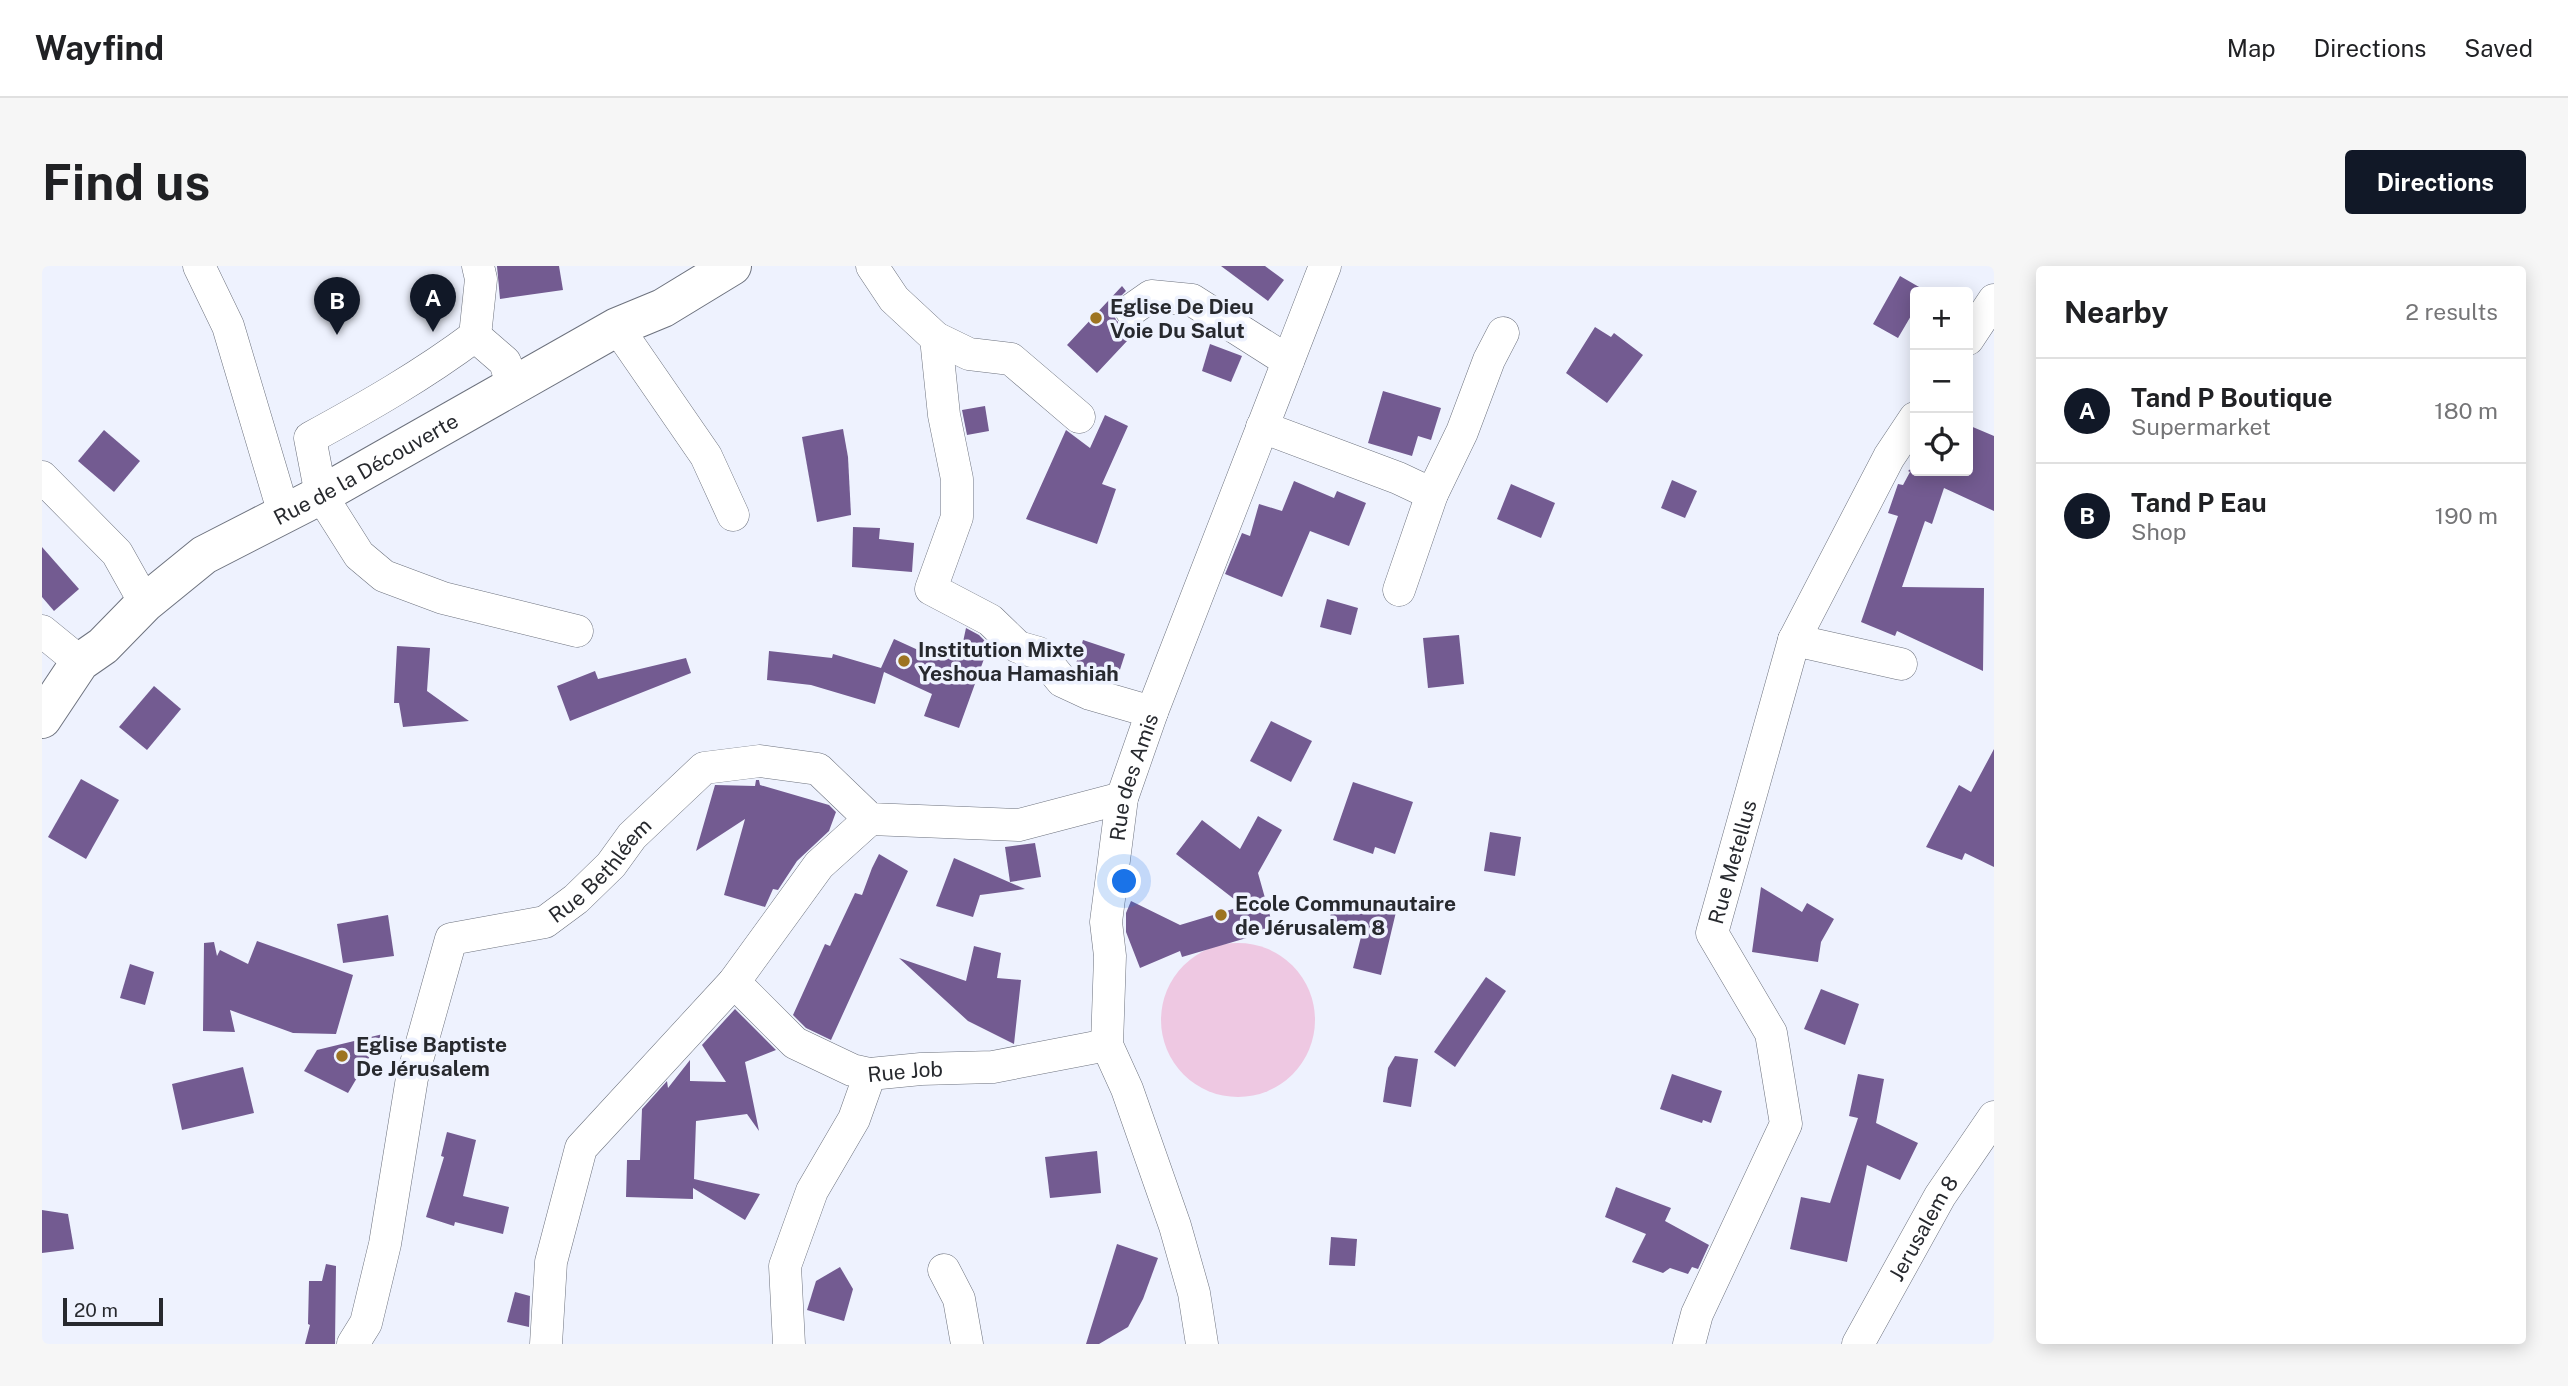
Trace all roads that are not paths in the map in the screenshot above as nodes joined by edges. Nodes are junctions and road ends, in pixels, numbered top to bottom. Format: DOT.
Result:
graph roads {
  1 [pos="199,266"];
  2 [pos="478,266"];
  3 [pos="732,266"];
  4 [pos="872,266"];
  5 [pos="1325,266"];
  6 [pos="1994,300"];
  7 [pos="1131,310"];
  8 [pos="617,327"];
  9 [pos="1973,332"];
  10 [pos="1503,333"];
  11 [pos="475,336"];
  12 [pos="936,338"];
  13 [pos="1288,360"];
  14 [pos="513,387"];
  15 [pos="1079,417"];
  16 [pos="1910,426"];
  17 [pos="1262,427"];
  18 [pos="42,477"];
  19 [pos="1432,494"];
  20 [pos="321,495"];
  21 [pos="284,514"];
  22 [pos="733,515"];
  23 [pos="1399,590"];
  24 [pos="145,603"];
  25 [pos="42,631"];
  26 [pos="577,631"];
  27 [pos="1794,640"];
  28 [pos="80,662"];
  29 [pos="1901,664"];
  30 [pos="1152,712"];
  31 [pos="42,719"];
  32 [pos="1122,798"];
  33 [pos="870,819"];
  34 [pos="734,982"];
  35 [pos="1107,1045"];
  36 [pos="870,1074"];
  37 [pos="1994,1117"];
  38 [pos="944,1270"];
  39 [pos="353,1344"];
  40 [pos="547,1344"];
  41 [pos="789,1344"];
  42 [pos="967,1344"];
  43 [pos="1202,1344"];
  44 [pos="1689,1344"];
  45 [pos="1858,1344"];
  1 -- 21 [label="street"];
  2 -- 11 [label="street"];
  3 -- 8 [label="street, Rue de la Découverte"];
  4 -- 12 [label="street"];
  5 -- 13 [label="street, Rue des Amis"];
  6 -- 9 [label="street"];
  7 -- 13 [label="street"];
  8 -- 14 [label="street, Rue de la Découverte"];
  8 -- 22 [label="street"];
  10 -- 19 [label="street"];
  11 -- 14 [label="street"];
  11 -- 20 [label="street"];
  12 -- 15 [label="street"];
  12 -- 30 [label="street"];
  13 -- 17 [label="street, Rue des Amis"];
  14 -- 20 [label="street, Rue de la Découverte"];
  16 -- 27 [label="street, Rue Metellus"];
  17 -- 19 [label="street"];
  17 -- 30 [label="street, Rue des Amis"];
  18 -- 24 [label="street"];
  19 -- 23 [label="street"];
  20 -- 21 [label="street, Rue de la Découverte"];
  20 -- 26 [label="street"];
  21 -- 24 [label="street, Rue de la Découverte"];
  24 -- 28 [label="street, Rue de la Découverte"];
  25 -- 28 [label="street"];
  27 -- 29 [label="street"];
  27 -- 44 [label="street, Rue Metellus"];
  28 -- 31 [label="street, Rue de la Découverte"];
  30 -- 32 [label="street, Rue des Amis"];
  32 -- 33 [label="street"];
  32 -- 35 [label="street, Rue des Amis"];
  33 -- 34 [label="street"];
  33 -- 39 [label="street, Rue Bethléem"];
  34 -- 36 [label="street, Rue Job"];
  34 -- 40 [label="street"];
  35 -- 36 [label="street, Rue Job"];
  35 -- 43 [label="street, Rue des Amis"];
  36 -- 41 [label="street"];
  37 -- 45 [label="street, Jerusalem 8"];
  38 -- 42 [label="street"];
}
